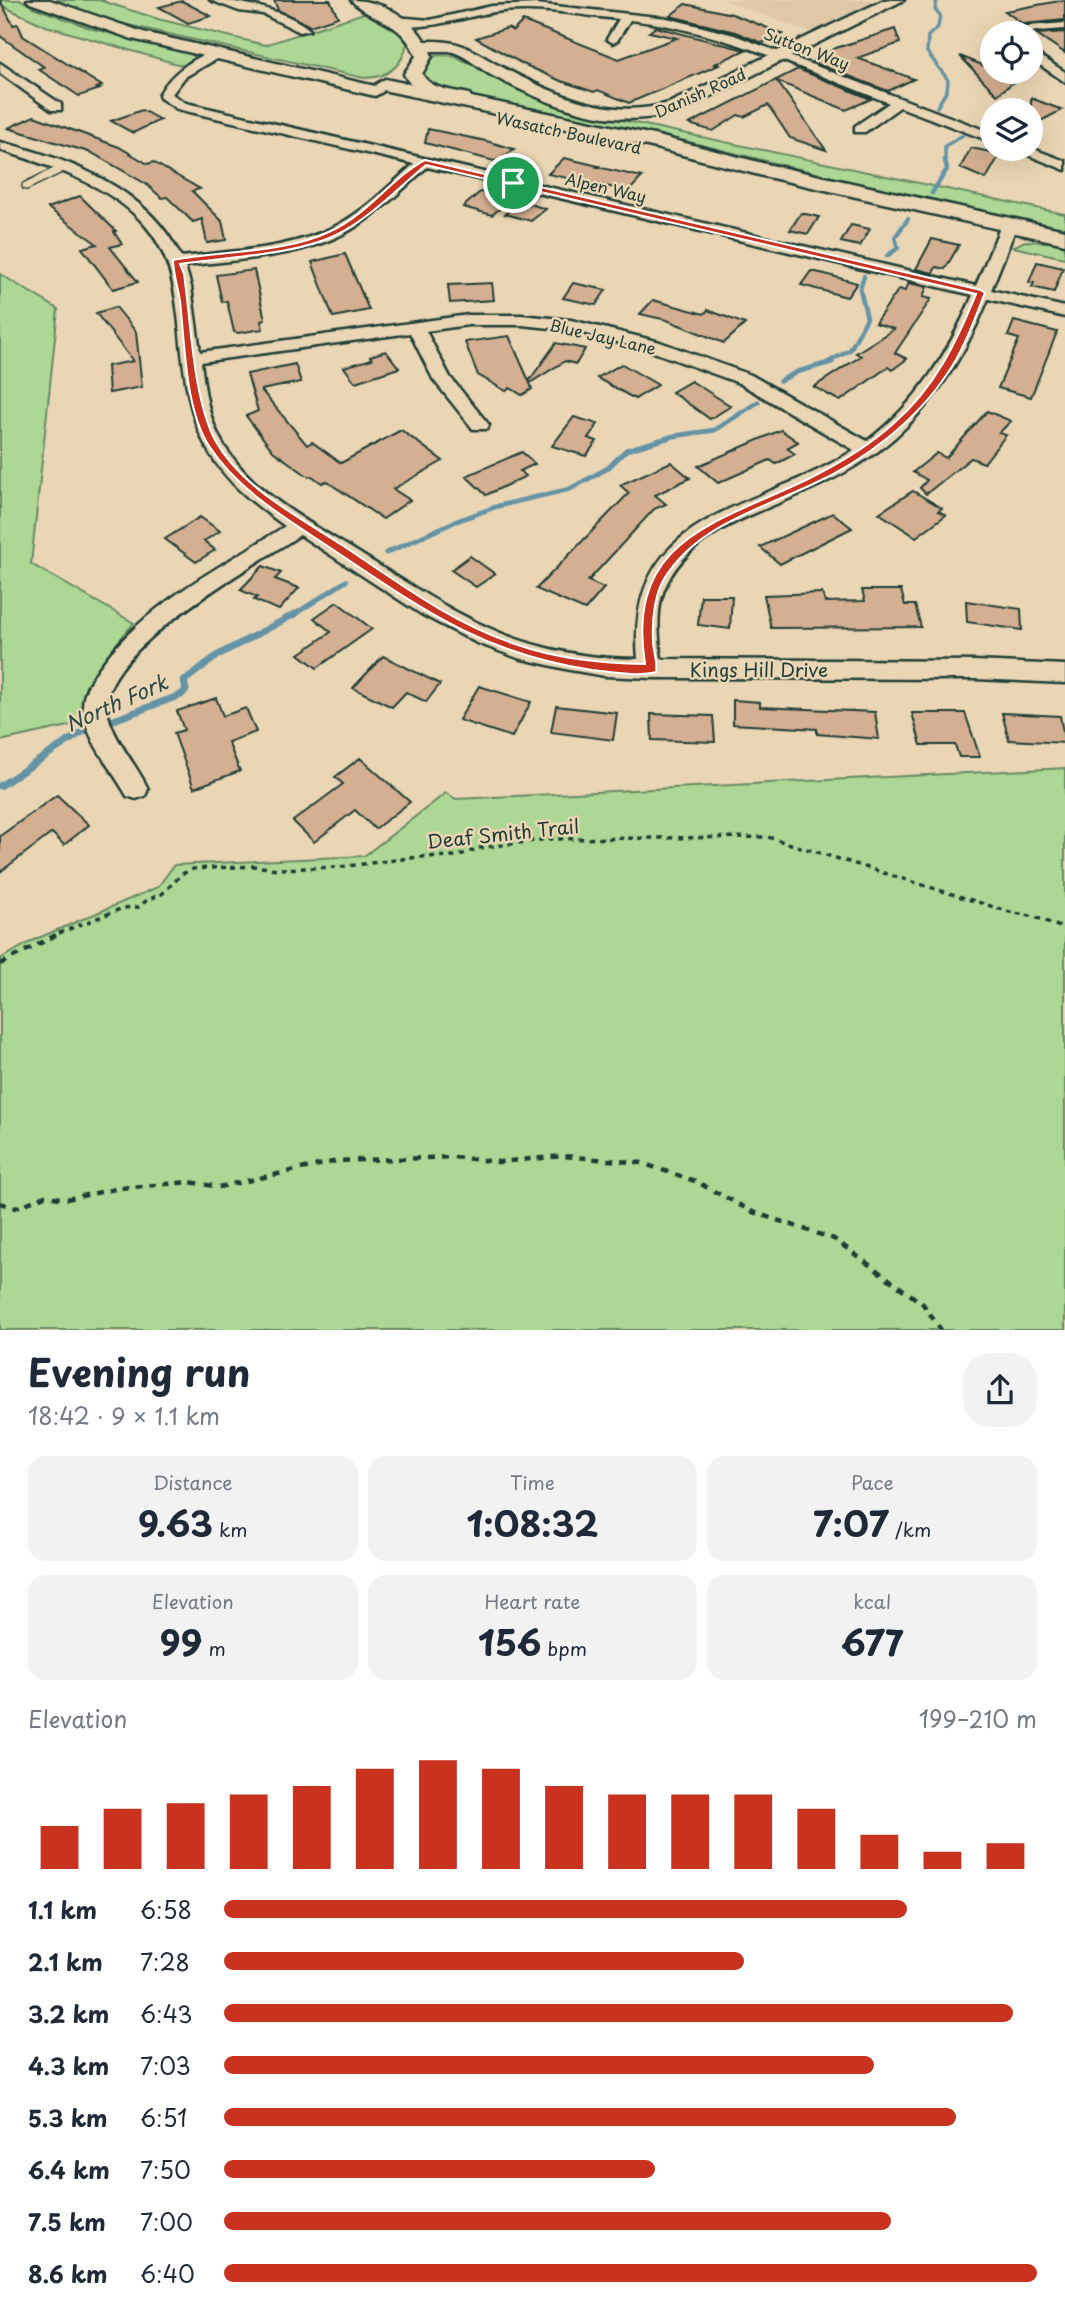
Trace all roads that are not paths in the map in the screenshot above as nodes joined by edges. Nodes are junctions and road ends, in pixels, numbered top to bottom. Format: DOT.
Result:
graph roads {
  1 [pos="35,0"];
  2 [pos="216,0"];
  3 [pos="359,0"];
  4 [pos="896,0"];
  5 [pos="263,6"];
  6 [pos="627,16"];
  7 [pos="395,20"];
  8 [pos="1065,26"];
  9 [pos="1043,29"];
  10 [pos="304,30"];
  11 [pos="613,39"];
  12 [pos="420,46"];
  13 [pos="214,55"];
  14 [pos="779,56"];
  15 [pos="1043,62"];
  16 [pos="2,70"];
  17 [pos="1065,78"];
  18 [pos="380,88"];
  19 [pos="899,102"];
  20 [pos="56,107"];
  21 [pos="506,114"];
  22 [pos="860,129"];
  23 [pos="980,133"];
  24 [pos="0,146"];
  25 [pos="425,162"];
  26 [pos="65,167"];
  27 [pos="26,186"];
  28 [pos="1009,225"];
  29 [pos="1065,237"];
  30 [pos="176,262"];
  31 [pos="981,293"];
  32 [pos="1065,312"];
  33 [pos="415,326"];
  34 [pos="192,358"];
  35 [pos="480,425"];
  36 [pos="867,449"];
  37 [pos="301,525"];
  38 [pos="652,669"];
  39 [pos="1065,674"];
  40 [pos="136,789"];
  1 -- 13 [label="main road"];
  2 -- 5 [label="street"];
  3 -- 7 [label="main road"];
  4 -- 14 [label="main road, Danish Road"];
  5 -- 10 [label="street"];
  6 -- 7 [label="street, Sutton Way"];
  6 -- 11 [label="street"];
  6 -- 14 [label="street, Sutton Way"];
  7 -- 12 [label="main road"];
  8 -- 9 [label="street"];
  12 -- 14 [label="main road, Danish Road"];
  12 -- 18 [label="main road"];
  12 -- 21 [label="main road, Wasatch Boulevard"];
  13 -- 18 [label="main road"];
  13 -- 25 [label="street, Alpen Way"];
  14 -- 19 [label="street, Sutton Way"];
  15 -- 17 [label="street"];
  16 -- 20 [label="street"];
  18 -- 21 [label="main road, Wasatch Boulevard"];
  19 -- 22 [label="street"];
  19 -- 23 [label="street, Sutton Way"];
  21 -- 28 [label="main road, Wasatch Boulevard"];
  24 -- 26 [label="street, Kings Hill Drive"];
  25 -- 30 [label="street"];
  25 -- 31 [label="street, Alpen Way"];
  26 -- 27 [label="lane"];
  26 -- 30 [label="street, Kings Hill Drive"];
  28 -- 29 [label="main road, Wasatch Boulevard"];
  28 -- 31 [label="street"];
  30 -- 34 [label="street, Kings Hill Drive"];
  31 -- 32 [label="street, Alpen Way"];
  31 -- 36 [label="street"];
  33 -- 34 [label="street, Blue Jay Lane"];
  33 -- 35 [label="street"];
  33 -- 36 [label="street, Blue Jay Lane"];
  34 -- 37 [label="street, Kings Hill Drive"];
  36 -- 38 [label="street"];
  37 -- 38 [label="street, Kings Hill Drive"];
  37 -- 40 [label="street"];
  38 -- 39 [label="street, Kings Hill Drive"];
}
